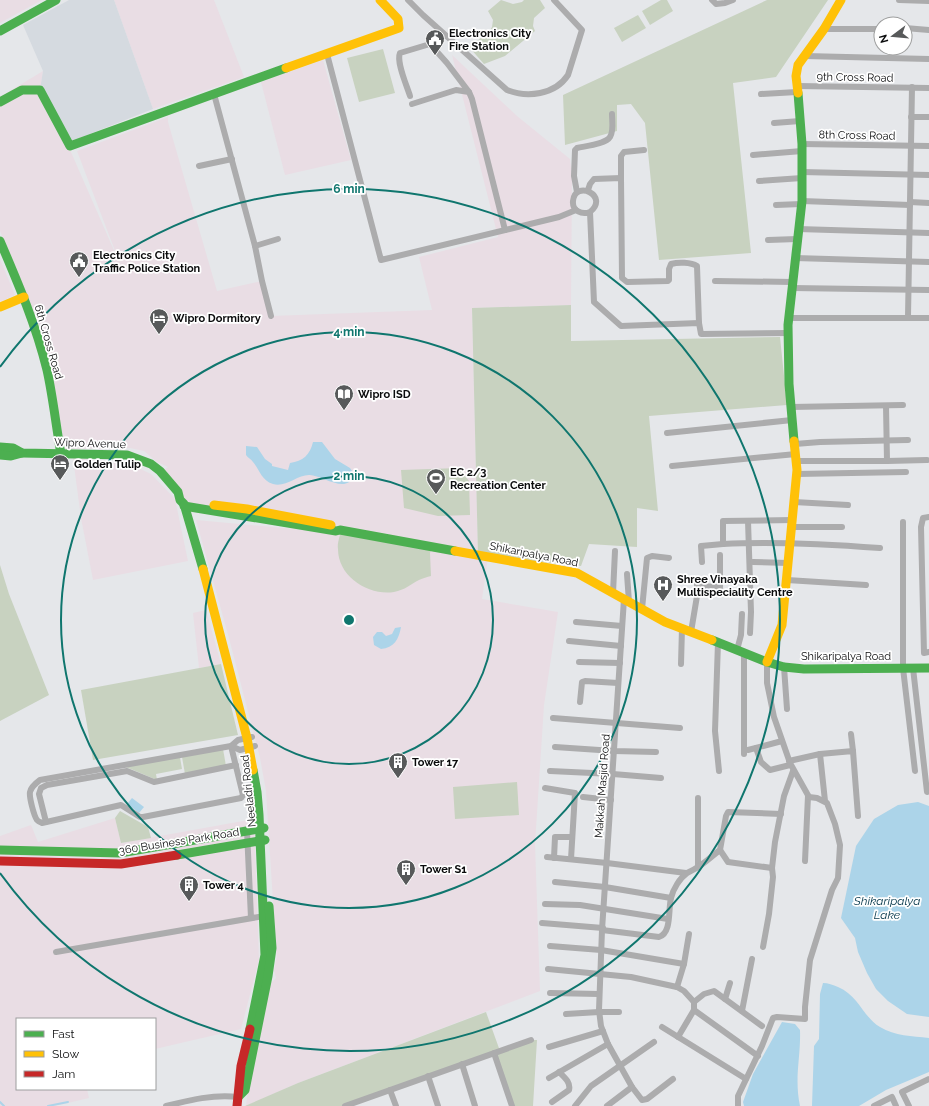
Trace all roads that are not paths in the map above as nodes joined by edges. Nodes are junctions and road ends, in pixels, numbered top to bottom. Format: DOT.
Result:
graph roads {
  1 [pos="56,0"];
  2 [pos="380,0"];
  3 [pos="408,0"];
  4 [pos="554,0"];
  5 [pos="712,0"];
  6 [pos="733,0"];
  7 [pos="841,0"];
  8 [pos="899,0"];
  9 [pos="916,0"];
  10 [pos="929,1"];
  11 [pos="873,28"];
  12 [pos="824,29"];
  13 [pos="913,29"];
  14 [pos="0,30"];
  15 [pos="929,30"];
  16 [pos="327,54"];
  17 [pos="805,56"];
  18 [pos="929,59"];
  19 [pos="912,88"];
  20 [pos="929,88"];
  21 [pos="797,89"];
  22 [pos="469,92"];
  23 [pos="214,94"];
  24 [pos="761,94"];
  25 [pos="410,96"];
  26 [pos="0,102"];
  27 [pos="412,104"];
  28 [pos="612,114"];
  29 [pos="911,117"];
  30 [pos="929,117"];
  31 [pos="800,121"];
  32 [pos="774,123"];
  33 [pos="911,146"];
  34 [pos="929,146"];
  35 [pos="802,147"];
  36 [pos="644,150"];
  37 [pos="753,155"];
  38 [pos="232,159"];
  39 [pos="199,166"];
  40 [pos="910,174"];
  41 [pos="802,175"];
  42 [pos="929,175"];
  43 [pos="621,178"];
  44 [pos="759,181"];
  45 [pos="588,190"];
  46 [pos="577,192"];
  47 [pos="802,203"];
  48 [pos="929,203"];
  49 [pos="910,204"];
  50 [pos="776,205"];
  51 [pos="576,210"];
  52 [pos="590,212"];
  53 [pos="798,229"];
  54 [pos="505,230"];
  55 [pos="910,233"];
  56 [pos="929,233"];
  57 [pos="278,239"];
  58 [pos="797,239"];
  59 [pos="768,240"];
  60 [pos="0,241"];
  61 [pos="255,246"];
  62 [pos="795,258"];
  63 [pos="909,262"];
  64 [pos="929,262"];
  65 [pos="715,281"];
  66 [pos="792,285"];
  67 [pos="908,289"];
  68 [pos="929,290"];
  69 [pos="24,297"];
  70 [pos="0,307"];
  71 [pos="271,316"];
  72 [pos="789,318"];
  73 [pos="908,318"];
  74 [pos="929,318"];
  75 [pos="699,322"];
  76 [pos="788,333"];
  77 [pos="903,405"];
  78 [pos="886,406"];
  79 [pos="791,407"];
  80 [pos="792,420"];
  81 [pos="667,433"];
  82 [pos="886,440"];
  83 [pos="908,440"];
  84 [pos="795,444"];
  85 [pos="0,447"];
  86 [pos="22,453"];
  87 [pos="61,454"];
  88 [pos="0,455"];
  89 [pos="796,458"];
  90 [pos="927,460"];
  91 [pos="888,461"];
  92 [pos="672,466"];
  93 [pos="906,472"];
  94 [pos="797,474"];
  95 [pos="794,502"];
  96 [pos="186,504"];
  97 [pos="848,505"];
  98 [pos="929,518"];
  99 [pos="748,521"];
  100 [pos="903,522"];
  101 [pos="792,524"];
  102 [pos="842,527"];
  103 [pos="749,542"];
  104 [pos="790,542"];
  105 [pos="723,544"];
  106 [pos="880,548"];
  107 [pos="615,550"];
  108 [pos="720,555"];
  109 [pos="668,558"];
  110 [pos="702,562"];
  111 [pos="753,562"];
  112 [pos="788,563"];
  113 [pos="627,574"];
  114 [pos="787,580"];
  115 [pos="866,585"];
  116 [pos="612,593"];
  117 [pos="626,600"];
  118 [pos="642,609"];
  119 [pos="742,614"];
  120 [pos="576,622"];
  121 [pos="622,626"];
  122 [pos="682,628"];
  123 [pos="691,632"];
  124 [pos="750,633"];
  125 [pos="569,641"];
  126 [pos="718,642"];
  127 [pos="621,646"];
  128 [pos="741,651"];
  129 [pos="929,652"];
  130 [pos="579,662"];
  131 [pos="767,662"];
  132 [pos="620,663"];
  133 [pos="681,664"];
  134 [pos="784,667"];
  135 [pos="903,668"];
  136 [pos="913,668"];
  137 [pos="929,668"];
  138 [pos="618,683"];
  139 [pos="580,702"];
  140 [pos="787,708"];
  141 [pos="553,718"];
  142 [pos="616,722"];
  143 [pos="680,728"];
  144 [pos="851,734"];
  145 [pos="250,738"];
  146 [pos="782,741"];
  147 [pos="231,746"];
  148 [pos="252,747"];
  149 [pos="556,747"];
  150 [pos="756,748"];
  151 [pos="614,751"];
  152 [pos="853,751"];
  153 [pos="656,752"];
  154 [pos="820,754"];
  155 [pos="236,765"];
  156 [pos="791,766"];
  157 [pos="550,771"];
  158 [pos="719,771"];
  159 [pos="914,771"];
  160 [pos="612,774"];
  161 [pos="661,778"];
  162 [pos="545,788"];
  163 [pos="927,792"];
  164 [pos="808,796"];
  165 [pos="583,797"];
  166 [pos="698,798"];
  167 [pos="611,800"];
  168 [pos="825,801"];
  169 [pos="781,814"];
  170 [pos="858,816"];
  171 [pos="46,822"];
  172 [pos="262,828"];
  173 [pos="247,831"];
  174 [pos="572,837"];
  175 [pos="263,840"];
  176 [pos="248,842"];
  177 [pos="0,850"];
  178 [pos="720,850"];
  179 [pos="571,859"];
  180 [pos="0,861"];
  181 [pos="805,861"];
  182 [pos="607,863"];
  183 [pos="698,867"];
  184 [pos="772,868"];
  185 [pos="686,873"];
  186 [pos="555,882"];
  187 [pos="605,887"];
  188 [pos="671,898"];
  189 [pos="545,904"];
  190 [pos="604,909"];
  191 [pos="264,916"];
  192 [pos="251,918"];
  193 [pos="668,919"];
  194 [pos="542,923"];
  195 [pos="602,929"];
  196 [pos="689,934"];
  197 [pos="550,946"];
  198 [pos="763,947"];
  199 [pos="601,950"];
  200 [pos="56,952"];
  201 [pos="752,959"];
  202 [pos="684,964"];
  203 [pos="548,969"];
  204 [pos="600,974"];
  205 [pos="730,984"];
  206 [pos="677,987"];
  207 [pos="550,993"];
  208 [pos="599,994"];
  209 [pos="725,999"];
  210 [pos="694,1002"];
  211 [pos="694,1010"];
  212 [pos="742,1011"];
  213 [pos="599,1012"];
  214 [pos="619,1012"];
  215 [pos="566,1014"];
  216 [pos="762,1026"];
  217 [pos="662,1027"];
  218 [pos="603,1031"];
  219 [pos="678,1037"];
  220 [pos="252,1039"];
  221 [pos="531,1040"];
  222 [pos="654,1042"];
  223 [pos="608,1044"];
  224 [pos="549,1047"];
  225 [pos="494,1053"];
  226 [pos="758,1056"];
  227 [pos="462,1064"];
  228 [pos="621,1066"];
  229 [pos="559,1072"];
  230 [pos="428,1076"];
  231 [pos="549,1078"];
  232 [pos="673,1079"];
  233 [pos="746,1079"];
  234 [pos="929,1079"];
  235 [pos="632,1087"];
  236 [pos="390,1090"];
  237 [pos="902,1092"];
  238 [pos="892,1097"];
  239 [pos="238,1101"];
  240 [pos="552,1102"];
  241 [pos="183,1104"];
  242 [pos="348,1105"];
  243 [pos="166,1106"];
  244 [pos="396,1106"];
  245 [pos="438,1106"];
  246 [pos="475,1106"];
  247 [pos="512,1106"];
  248 [pos="576,1106"];
  249 [pos="607,1106"];
  250 [pos="738,1106"];
  251 [pos="874,1106"];
  252 [pos="896,1106"];
  253 [pos="909,1106"];
  1 -- 14 [label="street"];
  2 -- 16 [label="street"];
  3 -- 4 [label="street"];
  5 -- 6 [label="street"];
  7 -- 12 [label="street"];
  8 -- 9 [label="street"];
  9 -- 10 [label="street"];
  11 -- 12 [label="street"];
  12 -- 17 [label="street"];
  13 -- 15 [label="street"];
  16 -- 23 [label="street"];
  16 -- 54 [label="street"];
  17 -- 18 [label="street"];
  17 -- 21 [label="street"];
  19 -- 20 [label="street, 9th Cross Road"];
  19 -- 21 [label="street, 9th Cross Road"];
  19 -- 29 [label="street"];
  21 -- 24 [label="street, 9th Cross Road"];
  21 -- 31 [label="street"];
  22 -- 25 [label="street"];
  22 -- 27 [label="street"];
  22 -- 54 [label="street"];
  23 -- 26 [label="street"];
  23 -- 38 [label="street"];
  28 -- 46 [label="street"];
  29 -- 30 [label="street"];
  29 -- 33 [label="street"];
  31 -- 32 [label="street"];
  31 -- 35 [label="street"];
  33 -- 34 [label="street, 8th Cross Road"];
  33 -- 35 [label="street, 8th Cross Road"];
  33 -- 40 [label="street"];
  35 -- 37 [label="street, 8th Cross Road"];
  35 -- 41 [label="street"];
  36 -- 43 [label="street"];
  38 -- 39 [label="street"];
  38 -- 61 [label="street"];
  40 -- 41 [label="street"];
  40 -- 42 [label="street"];
  40 -- 49 [label="street"];
  41 -- 44 [label="street"];
  41 -- 47 [label="street"];
  43 -- 45 [label="street"];
  43 -- 75 [label="street"];
  45 -- 46 [label="street"];
  45 -- 52 [label="street"];
  46 -- 51 [label="street"];
  47 -- 49 [label="street"];
  47 -- 50 [label="street"];
  47 -- 53 [label="street"];
  48 -- 49 [label="street"];
  49 -- 55 [label="street"];
  51 -- 52 [label="street"];
  51 -- 54 [label="street"];
  52 -- 75 [label="street"];
  53 -- 55 [label="street"];
  53 -- 58 [label="street"];
  55 -- 56 [label="street"];
  55 -- 63 [label="street"];
  57 -- 61 [label="street"];
  58 -- 59 [label="street"];
  58 -- 62 [label="street"];
  60 -- 69 [label="street, 6th Cross Road"];
  61 -- 71 [label="street"];
  62 -- 63 [label="street"];
  62 -- 66 [label="street"];
  63 -- 64 [label="street"];
  63 -- 67 [label="street"];
  65 -- 66 [label="street"];
  66 -- 67 [label="street"];
  66 -- 72 [label="street"];
  67 -- 68 [label="street"];
  67 -- 73 [label="street"];
  69 -- 70 [label="street"];
  69 -- 87 [label="street, 6th Cross Road"];
  72 -- 73 [label="street"];
  72 -- 76 [label="street"];
  73 -- 74 [label="street"];
  75 -- 76 [label="street"];
  76 -- 79 [label="street"];
  77 -- 78 [label="street"];
  78 -- 79 [label="street"];
  78 -- 82 [label="street"];
  79 -- 80 [label="street"];
  80 -- 81 [label="street"];
  80 -- 84 [label="street"];
  82 -- 83 [label="street"];
  82 -- 84 [label="street"];
  82 -- 91 [label="street"];
  84 -- 89 [label="street"];
  85 -- 86 [label="street, Wipro Avenue"];
  86 -- 87 [label="street, Wipro Avenue"];
  86 -- 88 [label="street"];
  87 -- 96 [label="street, Wipro Avenue"];
  89 -- 91 [label="street"];
  89 -- 92 [label="street"];
  89 -- 94 [label="street"];
  90 -- 91 [label="street"];
  93 -- 94 [label="street"];
  94 -- 95 [label="street"];
  95 -- 97 [label="street"];
  95 -- 101 [label="street"];
  96 -- 116 [label="street, Shikaripalya Road"];
  96 -- 145 [label="street, Neeladri Road"];
  98 -- 129 [label="street"];
  99 -- 101 [label="street"];
  99 -- 103 [label="street"];
  99 -- 105 [label="street"];
  100 -- 135 [label="street"];
  101 -- 102 [label="street"];
  101 -- 104 [label="street"];
  103 -- 104 [label="street"];
  103 -- 105 [label="street"];
  103 -- 124 [label="street"];
  104 -- 106 [label="street"];
  104 -- 112 [label="street"];
  105 -- 110 [label="street"];
  107 -- 116 [label="street"];
  108 -- 123 [label="street"];
  109 -- 118 [label="street"];
  111 -- 112 [label="street"];
  112 -- 114 [label="street"];
  113 -- 117 [label="street, Makkah Masjid Road"];
  114 -- 115 [label="street"];
  114 -- 131 [label="street"];
  116 -- 117 [label="street, Shikaripalya Road"];
  117 -- 118 [label="street, Shikaripalya Road"];
  117 -- 121 [label="street, Makkah Masjid Road"];
  118 -- 122 [label="street, Shikaripalya Road"];
  119 -- 128 [label="street"];
  120 -- 121 [label="street"];
  121 -- 127 [label="street, Makkah Masjid Road"];
  122 -- 123 [label="street, Shikaripalya Road"];
  122 -- 133 [label="street"];
  123 -- 126 [label="street, Shikaripalya Road"];
  125 -- 127 [label="street"];
  126 -- 128 [label="street, Shikaripalya Road"];
  126 -- 158 [label="street"];
  127 -- 132 [label="street, Makkah Masjid Road"];
  128 -- 131 [label="street, Shikaripalya Road"];
  128 -- 150 [label="street"];
  130 -- 132 [label="street"];
  131 -- 134 [label="street, Shikaripalya Road"];
  131 -- 146 [label="street"];
  132 -- 138 [label="street, Makkah Masjid Road"];
  134 -- 135 [label="street, Shikaripalya Road"];
  134 -- 140 [label="street"];
  135 -- 136 [label="street, Shikaripalya Road"];
  135 -- 159 [label="street"];
  136 -- 137 [label="street, Shikaripalya Road"];
  136 -- 163 [label="street"];
  138 -- 139 [label="street"];
  138 -- 142 [label="street, Makkah Masjid Road"];
  141 -- 142 [label="street"];
  142 -- 143 [label="street"];
  142 -- 151 [label="street, Makkah Masjid Road"];
  144 -- 152 [label="street"];
  145 -- 147 [label="street"];
  145 -- 148 [label="street, Neeladri Road"];
  146 -- 150 [label="street"];
  146 -- 156 [label="street"];
  147 -- 148 [label="street"];
  147 -- 155 [label="street"];
  147 -- 171 [label="street"];
  148 -- 172 [label="street, Neeladri Road"];
  149 -- 151 [label="street"];
  150 -- 156 [label="street"];
  151 -- 153 [label="street"];
  151 -- 160 [label="street, Makkah Masjid Road"];
  152 -- 154 [label="street"];
  152 -- 170 [label="street"];
  154 -- 156 [label="street"];
  154 -- 168 [label="street"];
  155 -- 171 [label="street"];
  155 -- 171 [label="street"];
  156 -- 164 [label="street"];
  156 -- 169 [label="street"];
  157 -- 160 [label="street"];
  160 -- 161 [label="street"];
  160 -- 167 [label="street, Makkah Masjid Road"];
  162 -- 174 [label="street"];
  164 -- 168 [label="street"];
  164 -- 181 [label="street"];
  165 -- 167 [label="street"];
  166 -- 183 [label="street"];
  167 -- 182 [label="street, Makkah Masjid Road"];
  168 -- 226 [label="street"];
  169 -- 178 [label="street"];
  169 -- 184 [label="street"];
  172 -- 173 [label="street, 360 Business Park Road"];
  172 -- 175 [label="street, Neeladri Road"];
  173 -- 176 [label="street"];
  173 -- 177 [label="street, 360 Business Park Road"];
  174 -- 179 [label="street"];
  174 -- 179 [label="street"];
  175 -- 176 [label="street, 360 Business Park Road"];
  175 -- 191 [label="street, Neeladri Road"];
  175 -- 220 [label="street, Neeladri Road"];
  176 -- 180 [label="street, 360 Business Park Road"];
  176 -- 192 [label="street"];
  178 -- 183 [label="street"];
  178 -- 184 [label="street"];
  179 -- 182 [label="street"];
  182 -- 185 [label="street"];
  182 -- 187 [label="street, Makkah Masjid Road"];
  183 -- 185 [label="street"];
  184 -- 198 [label="street"];
  185 -- 188 [label="street"];
  186 -- 187 [label="street"];
  187 -- 188 [label="street"];
  187 -- 190 [label="street, Makkah Masjid Road"];
  188 -- 193 [label="street"];
  189 -- 190 [label="street"];
  190 -- 193 [label="street"];
  190 -- 195 [label="street, Makkah Masjid Road"];
  191 -- 192 [label="street"];
  191 -- 220 [label="street, Neeladri Road"];
  192 -- 200 [label="street"];
  193 -- 195 [label="street"];
  194 -- 195 [label="street"];
  195 -- 199 [label="street, Makkah Masjid Road"];
  196 -- 202 [label="street"];
  197 -- 199 [label="street"];
  199 -- 202 [label="street"];
  199 -- 204 [label="street, Makkah Masjid Road"];
  201 -- 212 [label="street"];
  202 -- 206 [label="street"];
  203 -- 204 [label="street"];
  204 -- 206 [label="street"];
  204 -- 208 [label="street, Makkah Masjid Road"];
  205 -- 209 [label="street"];
  206 -- 210 [label="street"];
  207 -- 208 [label="street"];
  208 -- 213 [label="street, Makkah Masjid Road"];
  209 -- 210 [label="street"];
  209 -- 212 [label="street"];
  210 -- 211 [label="street"];
  211 -- 219 [label="street"];
  211 -- 226 [label="street"];
  212 -- 216 [label="street"];
  213 -- 214 [label="street"];
  213 -- 215 [label="street"];
  213 -- 218 [label="street, Makkah Masjid Road"];
  217 -- 219 [label="street"];
  218 -- 223 [label="street, Makkah Masjid Road"];
  218 -- 224 [label="street"];
  219 -- 233 [label="street"];
  220 -- 239 [label="street, Neeladri Road"];
  221 -- 225 [label="street"];
  222 -- 228 [label="street"];
  223 -- 228 [label="street, Makkah Masjid Road"];
  223 -- 229 [label="street"];
  225 -- 227 [label="street"];
  225 -- 247 [label="street"];
  226 -- 233 [label="street"];
  227 -- 230 [label="street"];
  227 -- 246 [label="street"];
  228 -- 235 [label="street, Makkah Masjid Road"];
  228 -- 248 [label="street"];
  229 -- 231 [label="street"];
  229 -- 240 [label="street"];
  230 -- 236 [label="street"];
  230 -- 245 [label="street"];
  232 -- 235 [label="street"];
  233 -- 250 [label="street"];
  234 -- 237 [label="street"];
  235 -- 249 [label="street"];
  236 -- 242 [label="street"];
  236 -- 244 [label="street"];
  237 -- 238 [label="street"];
  237 -- 253 [label="street"];
  238 -- 251 [label="street"];
  238 -- 252 [label="street"];
  239 -- 241 [label="street"];
  241 -- 243 [label="street"];
}
